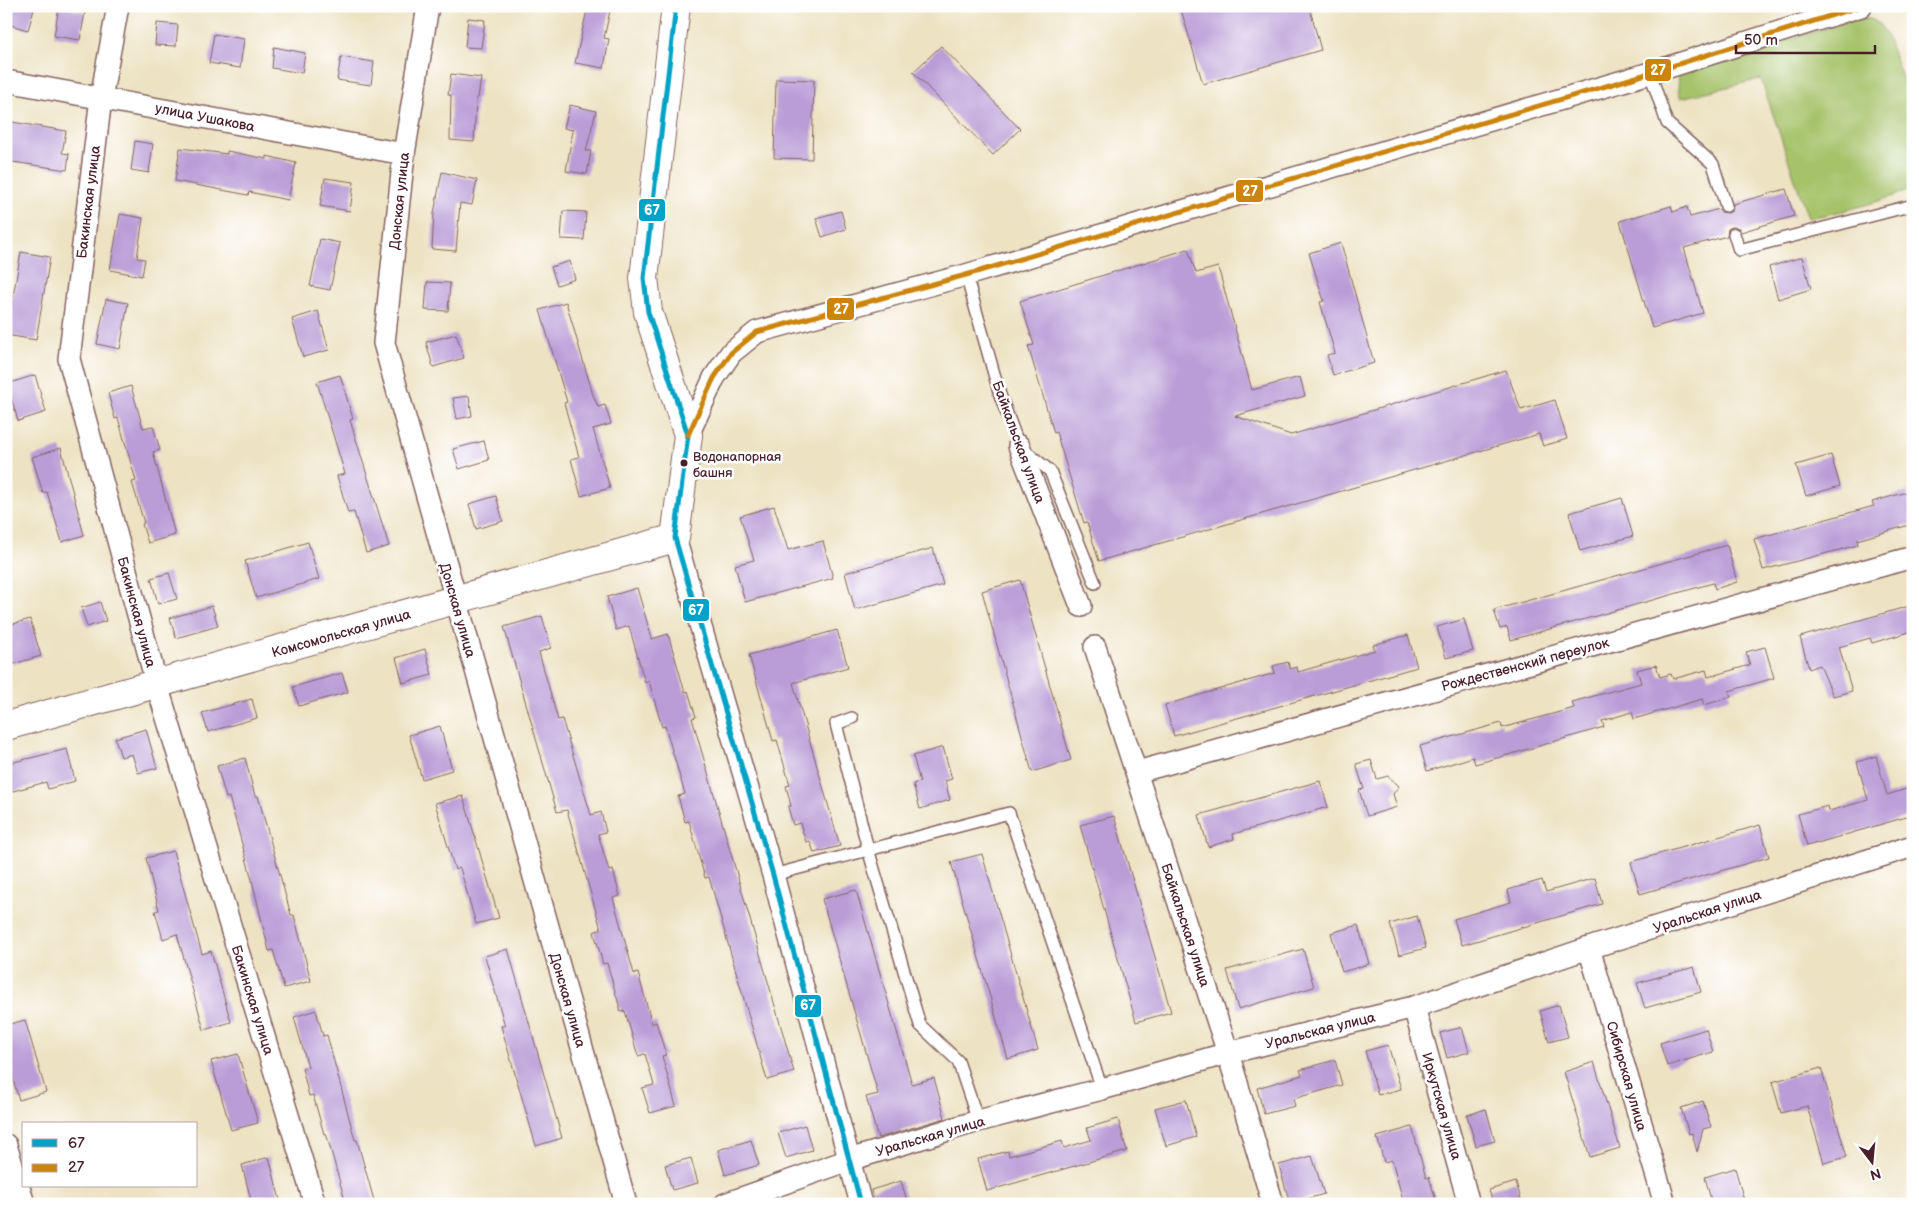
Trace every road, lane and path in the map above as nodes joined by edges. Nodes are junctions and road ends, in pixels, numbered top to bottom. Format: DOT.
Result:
graph roads {
  1 [pos="118,6"];
  2 [pos="428,6"];
  3 [pos="676,6"];
  4 [pos="1861,6"];
  5 [pos="1650,73"];
  6 [pos="6,81"];
  7 [pos="101,98"];
  8 [pos="404,154"];
  9 [pos="1913,205"];
  10 [pos="1726,206"];
  11 [pos="1734,234"];
  12 [pos="966,275"];
  13 [pos="688,435"];
  14 [pos="1020,446"];
  15 [pos="675,538"];
  16 [pos="1913,557"];
  17 [pos="1095,584"];
  18 [pos="456,600"];
  19 [pos="1081,606"];
  20 [pos="1095,647"];
  21 [pos="157,685"];
  22 [pos="852,718"];
  23 [pos="6,726"];
  24 [pos="1137,772"];
  25 [pos="1913,846"];
  26 [pos="868,849"];
  27 [pos="773,875"];
  28 [pos="1589,948"];
  29 [pos="1414,1008"];
  30 [pos="1228,1053"];
  31 [pos="1102,1089"];
  32 [pos="978,1121"];
  33 [pos="6,1145"];
  34 [pos="849,1160"];
  35 [pos="24,1204"];
  36 [pos="315,1204"];
  37 [pos="626,1204"];
  38 [pos="725,1204"];
  39 [pos="861,1204"];
  40 [pos="1273,1204"];
  41 [pos="1470,1204"];
  42 [pos="1665,1204"];
  1 -- 7 [label="street, Бакинская улица"];
  2 -- 8 [label="street, Донская улица"];
  3 -- 13 [label="street"];
  4 -- 5 [label="street"];
  5 -- 10 [label="lane"];
  5 -- 12 [label="street"];
  6 -- 7 [label="street, улица Ушакова"];
  7 -- 8 [label="street, улица Ушакова"];
  7 -- 21 [label="street, Бакинская улица"];
  8 -- 18 [label="street, Донская улица"];
  9 -- 11 [label="lane"];
  12 -- 13 [label="street"];
  12 -- 14 [label="lane, Байкальская улица"];
  13 -- 15 [label="street"];
  14 -- 17 [label="lane"];
  14 -- 19 [label="street, Байкальская улица"];
  15 -- 18 [label="street, Комсомольская улица"];
  15 -- 27 [label="street"];
  16 -- 24 [label="street, Рождественский переулок"];
  18 -- 21 [label="street, Комсомольская улица"];
  18 -- 37 [label="street, Донская улица"];
  20 -- 24 [label="street, Байкальская улица"];
  21 -- 23 [label="street, Комсомольская улица"];
  21 -- 36 [label="street, Бакинская улица"];
  22 -- 26 [label="lane"];
  24 -- 30 [label="street, Байкальская улица"];
  25 -- 28 [label="street, Уральская улица"];
  26 -- 27 [label="lane"];
  26 -- 31 [label="lane"];
  26 -- 32 [label="lane"];
  27 -- 34 [label="street"];
  28 -- 29 [label="street, Уральская улица"];
  28 -- 42 [label="street, Сибирская улица"];
  29 -- 30 [label="street, Уральская улица"];
  29 -- 41 [label="street, Иркутская улица"];
  30 -- 31 [label="street, Уральская улица"];
  30 -- 40 [label="street, Байкальская улица"];
  31 -- 32 [label="street, Уральская улица"];
  32 -- 34 [label="street, Уральская улица"];
  33 -- 35 [label="street"];
  34 -- 38 [label="street, Уральская улица"];
  34 -- 39 [label="street"];
}
